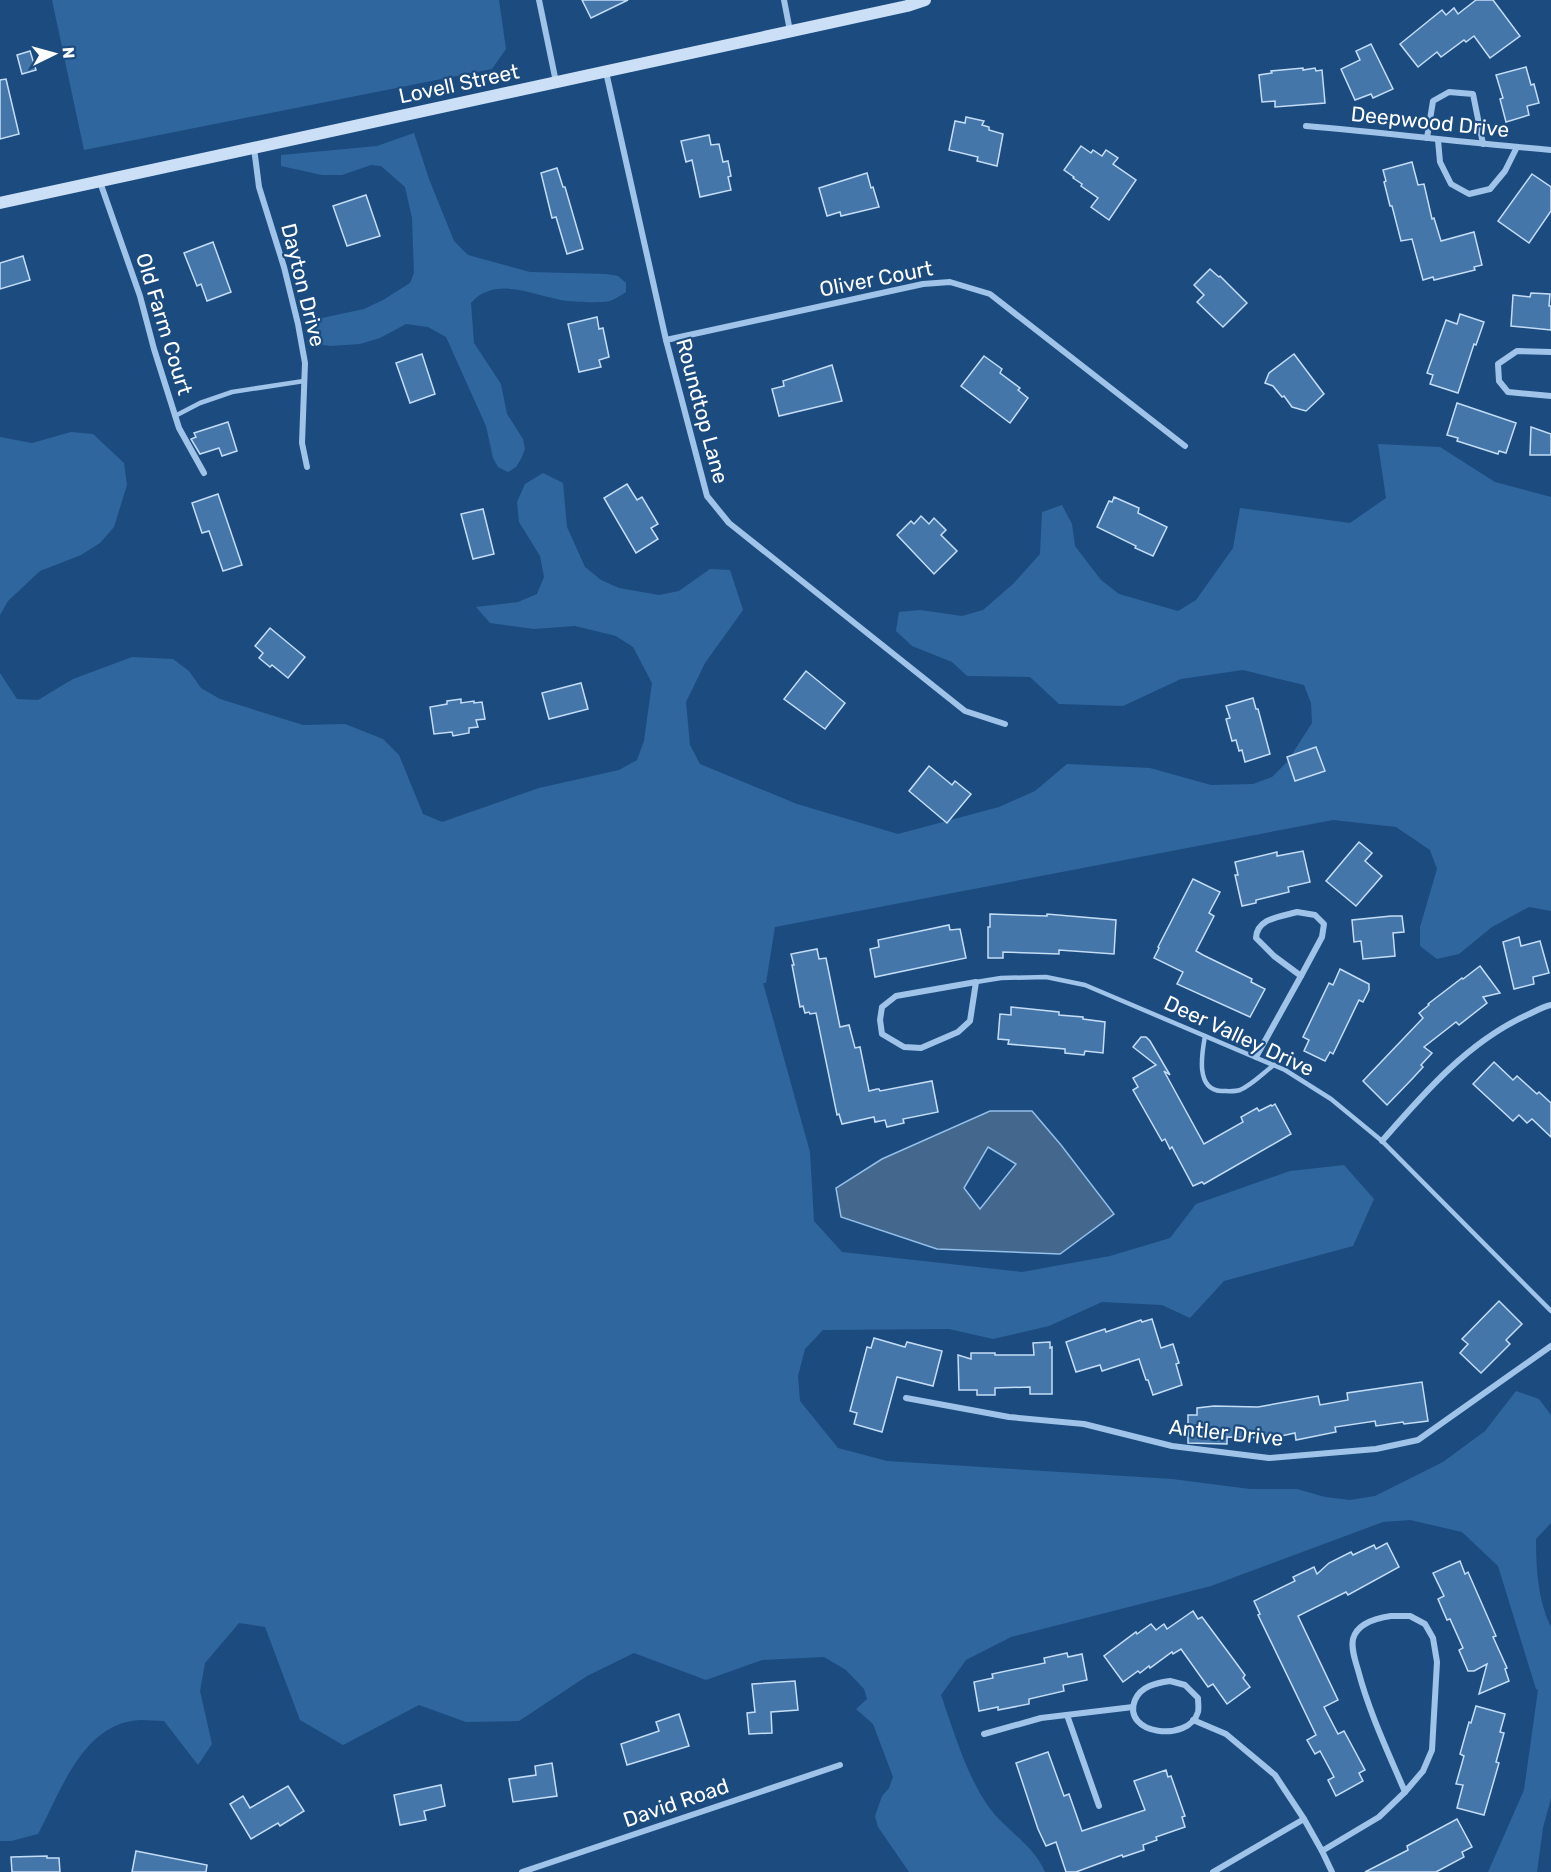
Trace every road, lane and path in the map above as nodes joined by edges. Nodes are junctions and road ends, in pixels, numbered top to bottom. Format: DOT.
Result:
graph roads {
  1 [pos="539,0"];
  2 [pos="784,0"];
  3 [pos="925,0"];
  4 [pos="790,31"];
  5 [pos="606,71"];
  6 [pos="556,82"];
  7 [pos="1306,126"];
  8 [pos="1427,138"];
  9 [pos="1438,140"];
  10 [pos="1483,144"];
  11 [pos="1517,147"];
  12 [pos="254,148"];
  13 [pos="1551,150"];
  14 [pos="100,182"];
  15 [pos="0,203"];
  16 [pos="666,340"];
  17 [pos="1551,352"];
  18 [pos="304,381"];
  19 [pos="1551,396"];
  20 [pos="176,416"];
  21 [pos="1185,446"];
  22 [pos="307,467"];
  23 [pos="204,473"];
  24 [pos="1005,724"];
  25 [pos="1301,976"];
  26 [pos="976,982"];
  27 [pos="1551,1005"];
  28 [pos="1205,1036"];
  29 [pos="1256,1058"];
  30 [pos="1274,1065"];
  31 [pos="1382,1141"];
  32 [pos="1551,1311"];
  33 [pos="1551,1346"];
  34 [pos="906,1398"];
  35 [pos="1132,1707"];
  36 [pos="1067,1715"];
  37 [pos="1194,1720"];
  38 [pos="984,1734"];
  39 [pos="840,1766"];
  40 [pos="1405,1792"];
  41 [pos="1099,1806"];
  42 [pos="1304,1819"];
  43 [pos="1322,1851"];
  44 [pos="522,1872"];
  45 [pos="1213,1872"];
  46 [pos="1332,1872"];
  1 -- 6 [label="street"];
  2 -- 4 [label="street"];
  3 -- 4 [label="street, Lovell Street"];
  4 -- 5 [label="street, Lovell Street"];
  5 -- 6 [label="street, Lovell Street"];
  5 -- 16 [label="street, Roundtop Lane"];
  6 -- 12 [label="street, Lovell Street"];
  7 -- 8 [label="street, Deepwood Drive"];
  8 -- 9 [label="street, Deepwood Drive"];
  8 -- 10 [label="street"];
  9 -- 10 [label="street, Deepwood Drive"];
  9 -- 11 [label="street"];
  10 -- 11 [label="street, Deepwood Drive"];
  11 -- 13 [label="street, Deepwood Drive"];
  12 -- 14 [label="street, Lovell Street"];
  12 -- 18 [label="street, Dayton Drive"];
  14 -- 15 [label="street, Lovell Street"];
  14 -- 20 [label="street, Old Farm Court"];
  16 -- 21 [label="street, Oliver Court"];
  16 -- 24 [label="street, Roundtop Lane"];
  17 -- 19 [label="street"];
  18 -- 20 [label="lane"];
  18 -- 22 [label="street, Dayton Drive"];
  20 -- 23 [label="street, Old Farm Court"];
  25 -- 25 [label="street"];
  25 -- 29 [label="street"];
  26 -- 26 [label="street, Deer Valley Drive"];
  26 -- 28 [label="lane, Deer Valley Drive"];
  27 -- 31 [label="street"];
  28 -- 29 [label="lane, Deer Valley Drive"];
  28 -- 30 [label="lane"];
  29 -- 30 [label="lane, Deer Valley Drive"];
  30 -- 31 [label="lane, Deer Valley Drive"];
  31 -- 32 [label="lane, Deer Valley Drive"];
  33 -- 34 [label="street, Antler Drive"];
  35 -- 36 [label="street"];
  35 -- 37 [label="street"];
  35 -- 37 [label="street"];
  36 -- 38 [label="street"];
  36 -- 41 [label="street"];
  37 -- 42 [label="street"];
  39 -- 44 [label="street, David Road"];
  40 -- 40 [label="street"];
  40 -- 43 [label="street"];
  42 -- 43 [label="street"];
  42 -- 45 [label="street"];
  43 -- 46 [label="street"];
}
